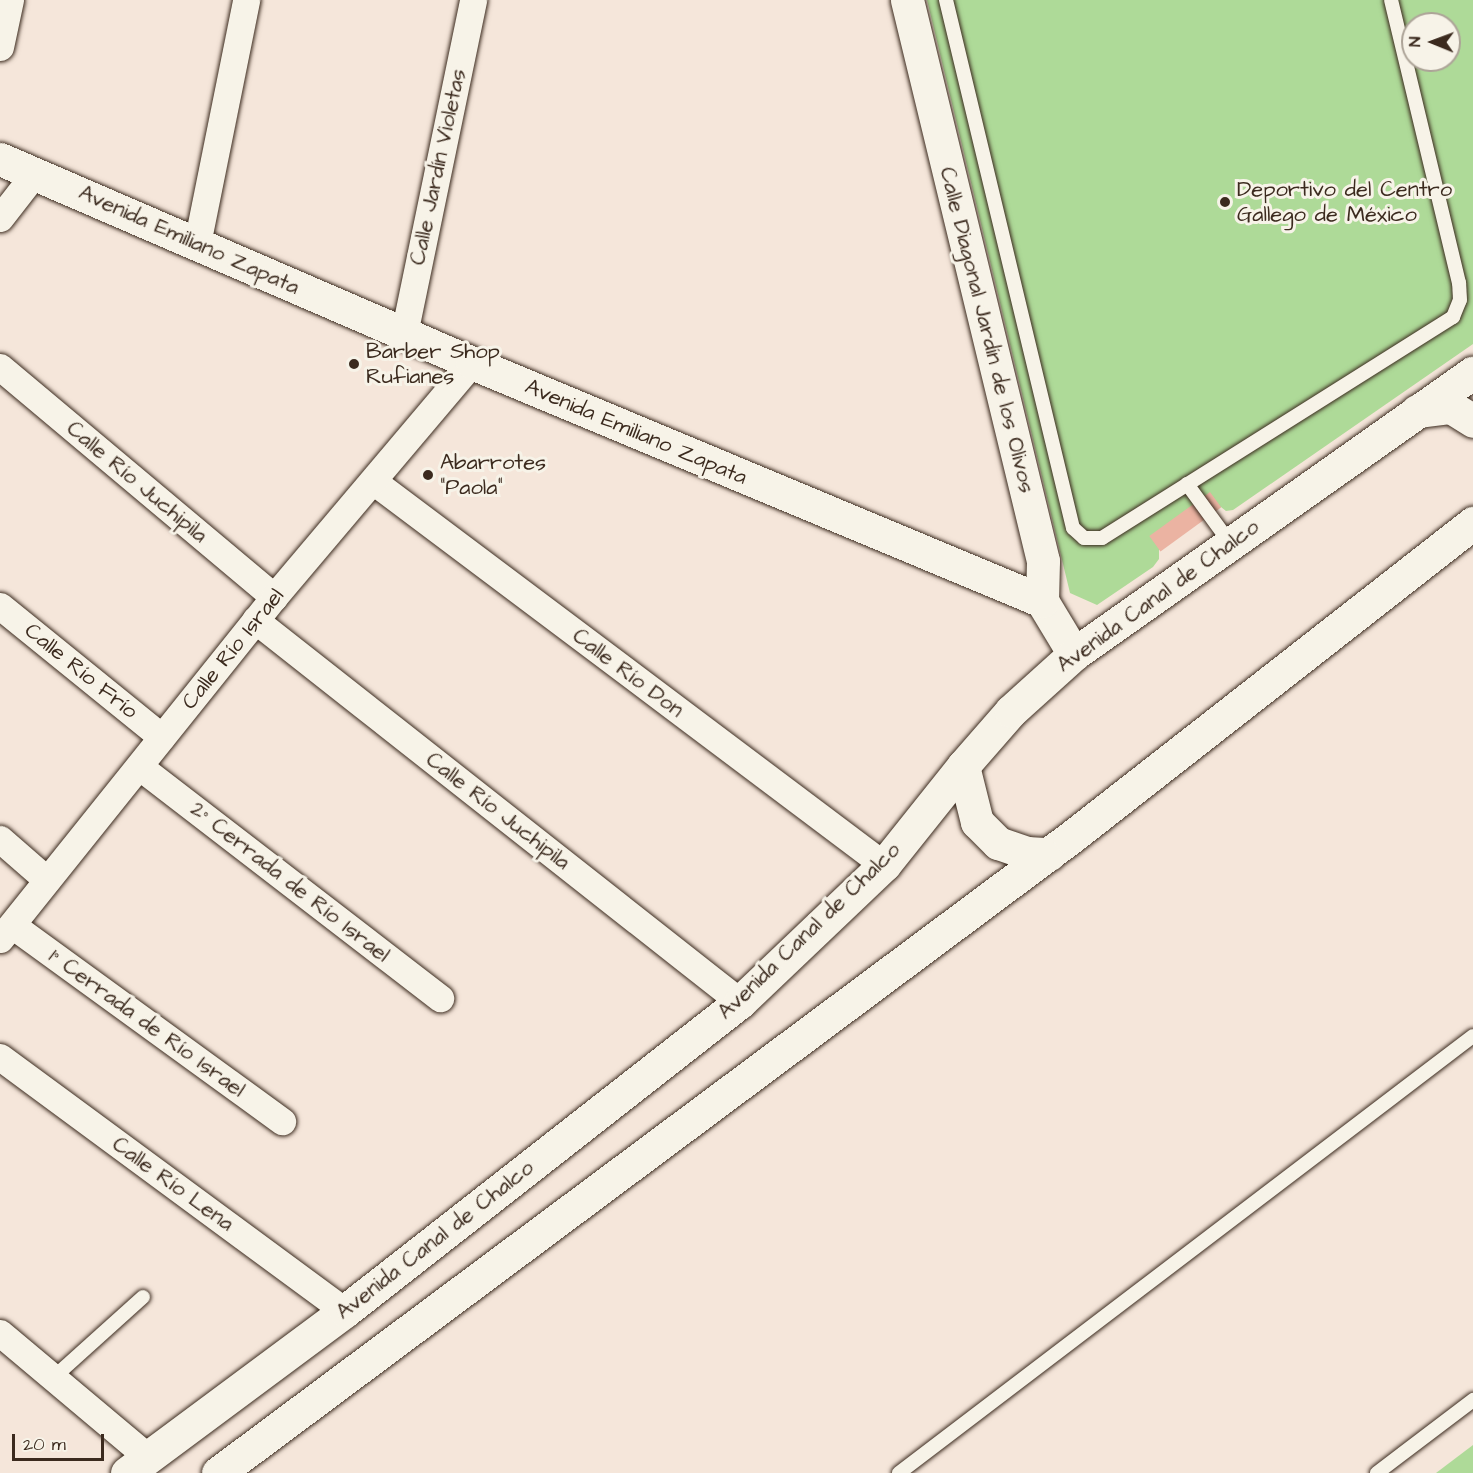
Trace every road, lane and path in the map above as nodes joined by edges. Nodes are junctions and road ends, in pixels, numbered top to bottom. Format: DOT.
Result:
graph roads {
  1 [pos="10,0"];
  2 [pos="246,0"];
  3 [pos="473,0"];
  4 [pos="907,0"];
  5 [pos="946,0"];
  6 [pos="1391,0"];
  7 [pos="0,47"];
  8 [pos="0,159"];
  9 [pos="35,173"];
  10 [pos="0,218"];
  11 [pos="197,244"];
  12 [pos="404,334"];
  13 [pos="472,363"];
  14 [pos="0,367"];
  15 [pos="1473,373"];
  16 [pos="1417,411"];
  17 [pos="1473,421"];
  18 [pos="373,481"];
  19 [pos="1187,484"];
  20 [pos="1473,523"];
  21 [pos="1230,543"];
  22 [pos="274,597"];
  23 [pos="1042,601"];
  24 [pos="0,606"];
  25 [pos="255,620"];
  26 [pos="1074,654"];
  27 [pos="162,737"];
  28 [pos="963,766"];
  29 [pos="140,767"];
  30 [pos="0,840"];
  31 [pos="1049,854"];
  32 [pos="884,865"];
  33 [pos="47,880"];
  34 [pos="6,932"];
  35 [pos="440,998"];
  36 [pos="740,1002"];
  37 [pos="1473,1036"];
  38 [pos="0,1057"];
  39 [pos="282,1121"];
  40 [pos="143,1297"];
  41 [pos="345,1311"];
  42 [pos="0,1333"];
  43 [pos="53,1378"];
  44 [pos="1473,1400"];
  45 [pos="138,1465"];
  46 [pos="219,1473"];
  47 [pos="899,1473"];
  48 [pos="1377,1473"];
  1 -- 7 [label="street"];
  2 -- 11 [label="street"];
  3 -- 12 [label="street, Calle Jardín Violetas"];
  4 -- 23 [label="main road, Calle Diagonal Jardín de los Olivos"];
  5 -- 19 [label="lane"];
  6 -- 19 [label="lane"];
  8 -- 9 [label="main road, Avenida Emiliano Zapata"];
  9 -- 10 [label="street"];
  9 -- 11 [label="main road, Avenida Emiliano Zapata"];
  11 -- 12 [label="main road, Avenida Emiliano Zapata"];
  12 -- 13 [label="main road, Avenida Emiliano Zapata"];
  13 -- 18 [label="street, Calle Río Israel"];
  13 -- 23 [label="main road, Avenida Emiliano Zapata"];
  14 -- 22 [label="street, Calle Río Juchipila"];
  15 -- 16 [label="main road, Avenida Canal de Chalco"];
  16 -- 17 [label="main road"];
  16 -- 21 [label="main road, Avenida Canal de Chalco"];
  18 -- 22 [label="street, Calle Río Israel"];
  18 -- 32 [label="street, Calle Río Don"];
  19 -- 21 [label="lane"];
  20 -- 31 [label="main road"];
  21 -- 26 [label="main road, Avenida Canal de Chalco"];
  22 -- 25 [label="street, Calle Río Israel"];
  23 -- 26 [label="main road"];
  24 -- 27 [label="street, Calle Río Frío"];
  25 -- 27 [label="street, Calle Río Israel"];
  25 -- 36 [label="street, Calle Río Juchipila"];
  26 -- 28 [label="main road, Avenida Canal de Chalco"];
  27 -- 29 [label="street, Calle Río Israel"];
  28 -- 31 [label="main road"];
  28 -- 32 [label="main road, Avenida Canal de Chalco"];
  29 -- 33 [label="street, Calle Río Israel"];
  29 -- 35 [label="street, 2° Cerrada de Río Israel"];
  30 -- 33 [label="street"];
  31 -- 46 [label="main road"];
  32 -- 36 [label="main road, Avenida Canal de Chalco"];
  33 -- 34 [label="street, Calle Río Israel"];
  34 -- 39 [label="street, 1° Cerrada de Río Israel"];
  36 -- 41 [label="main road, Avenida Canal de Chalco"];
  37 -- 47 [label="lane"];
  38 -- 41 [label="street, Calle Río Lena"];
  40 -- 43 [label="lane"];
  41 -- 45 [label="main road, Avenida Canal de Chalco"];
  42 -- 43 [label="street"];
  43 -- 45 [label="street"];
  44 -- 48 [label="lane"];
}
